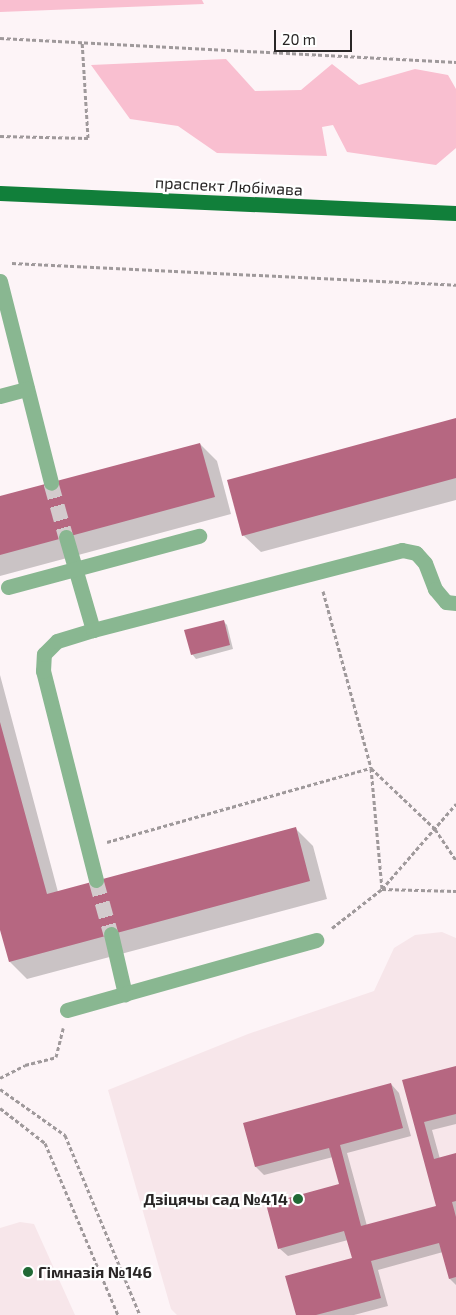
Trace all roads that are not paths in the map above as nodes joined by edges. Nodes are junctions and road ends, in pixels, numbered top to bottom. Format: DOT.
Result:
graph roads {
  1 [pos="0,193"];
  2 [pos="456,213"];
  3 [pos="0,280"];
  4 [pos="27,389"];
  5 [pos="0,396"];
  6 [pos="51,483"];
  7 [pos="199,536"];
  8 [pos="66,537"];
  9 [pos="75,569"];
  10 [pos="8,587"];
  11 [pos="456,603"];
  12 [pos="93,630"];
  13 [pos="96,880"];
  14 [pos="111,934"];
  15 [pos="316,940"];
  16 [pos="125,994"];
  17 [pos="67,1010"];
  1 -- 2 [label="main road, праспект Любімава"];
  3 -- 4 [label="lane"];
  4 -- 5 [label="lane"];
  4 -- 6 [label="lane"];
  7 -- 9 [label="lane"];
  8 -- 9 [label="lane"];
  9 -- 10 [label="lane"];
  9 -- 12 [label="lane"];
  11 -- 12 [label="lane"];
  12 -- 13 [label="lane"];
  14 -- 16 [label="lane"];
  15 -- 16 [label="lane"];
  16 -- 17 [label="lane"];
}
